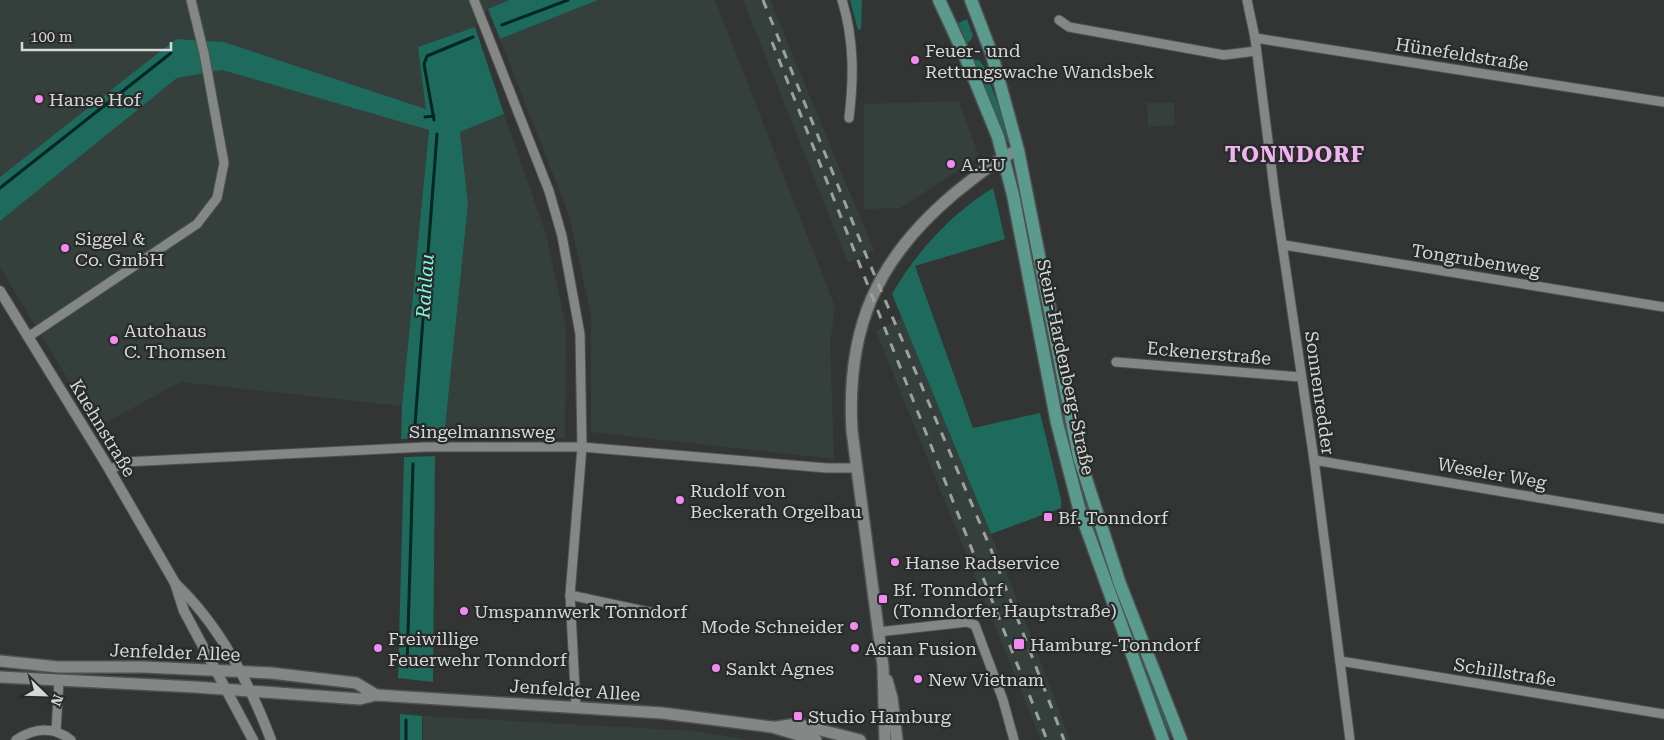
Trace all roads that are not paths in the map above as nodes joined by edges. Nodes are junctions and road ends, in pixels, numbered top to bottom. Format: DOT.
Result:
graph roads {
  1 [pos="191,0"];
  2 [pos="474,0"];
  3 [pos="842,0"];
  4 [pos="939,0"];
  5 [pos="971,0"];
  6 [pos="1247,0"];
  7 [pos="1059,20"];
  8 [pos="1256,38"];
  9 [pos="1256,51"];
  10 [pos="1664,102"];
  11 [pos="849,118"];
  12 [pos="1018,150"];
  13 [pos="1003,157"];
  14 [pos="1284,245"];
  15 [pos="0,291"];
  16 [pos="1664,307"];
  17 [pos="28,337"];
  18 [pos="1116,362"];
  19 [pos="1300,377"];
  20 [pos="582,447"];
  21 [pos="1314,460"];
  22 [pos="856,468"];
  23 [pos="110,470"];
  24 [pos="1664,518"];
  25 [pos="175,583"];
  26 [pos="570,596"];
  27 [pos="658,614"];
  28 [pos="878,632"];
  29 [pos="0,660"];
  30 [pos="1340,661"];
  31 [pos="883,666"];
  32 [pos="67,667"];
  33 [pos="216,670"];
  34 [pos="239,671"];
  35 [pos="0,677"];
  36 [pos="59,681"];
  37 [pos="226,690"];
  38 [pos="249,691"];
  39 [pos="376,695"];
  40 [pos="576,707"];
  41 [pos="1664,714"];
  42 [pos="772,727"];
  43 [pos="56,731"];
  44 [pos="16,740"];
  45 [pos="71,740"];
  46 [pos="253,740"];
  47 [pos="271,740"];
  48 [pos="816,740"];
  49 [pos="860,740"];
  50 [pos="885,740"];
  51 [pos="897,740"];
  52 [pos="1014,740"];
  53 [pos="1163,740"];
  54 [pos="1180,740"];
  55 [pos="1350,740"];
  1 -- 17 [label="street"];
  2 -- 20 [label="street"];
  3 -- 11 [label="street"];
  4 -- 13 [label="main road, Stein-Hardenberg-Straße"];
  5 -- 12 [label="main road, Stein-Hardenberg-Straße"];
  6 -- 8 [label="street, Sonnenredder"];
  7 -- 9 [label="street"];
  8 -- 9 [label="street, Sonnenredder"];
  8 -- 10 [label="street, Hünefeldstraße"];
  9 -- 14 [label="street, Sonnenredder"];
  12 -- 13 [label="main road"];
  12 -- 54 [label="main road, Stein-Hardenberg-Straße"];
  13 -- 22 [label="main road"];
  13 -- 53 [label="main road, Stein-Hardenberg-Straße"];
  14 -- 16 [label="street, Tongrubenweg"];
  14 -- 19 [label="street, Sonnenredder"];
  15 -- 17 [label="street, Kuehnstraße"];
  17 -- 23 [label="street, Kuehnstraße"];
  18 -- 19 [label="street, Eckenerstraße"];
  19 -- 21 [label="street, Sonnenredder"];
  20 -- 22 [label="street, Singelmannsweg"];
  20 -- 23 [label="street, Singelmannsweg"];
  20 -- 26 [label="street"];
  21 -- 24 [label="street, Weseler Weg"];
  21 -- 30 [label="street, Sonnenredder"];
  22 -- 28 [label="main road"];
  23 -- 25 [label="street, Kuehnstraße"];
  25 -- 33 [label="street, Kuehnstraße"];
  25 -- 34 [label="street, Kuehnstraße"];
  26 -- 27 [label="street"];
  26 -- 40 [label="street"];
  28 -- 31 [label="main road"];
  28 -- 52 [label="street"];
  29 -- 32 [label="main road, Jenfelder Allee"];
  30 -- 41 [label="street, Schillstraße"];
  30 -- 55 [label="street, Sonnenredder"];
  31 -- 50 [label="main road"];
  31 -- 51 [label="main road"];
  32 -- 33 [label="main road, Jenfelder Allee"];
  32 -- 36 [label="main road"];
  33 -- 34 [label="main road, Jenfelder Allee"];
  33 -- 37 [label="street, Kuehnstraße"];
  34 -- 38 [label="street, Kuehnstraße"];
  34 -- 39 [label="main road, Jenfelder Allee"];
  35 -- 36 [label="main road, Jenfelder Allee"];
  36 -- 37 [label="main road, Jenfelder Allee"];
  36 -- 43 [label="street"];
  37 -- 38 [label="main road, Jenfelder Allee"];
  37 -- 46 [label="street, Kuehnstraße"];
  38 -- 39 [label="main road, Jenfelder Allee"];
  38 -- 47 [label="street, Kuehnstraße"];
  39 -- 40 [label="main road, Jenfelder Allee"];
  40 -- 42 [label="main road, Jenfelder Allee"];
  42 -- 48 [label="main road, Jenfelder Allee"];
  42 -- 49 [label="main road, Jenfelder Allee"];
  43 -- 44 [label="street"];
  43 -- 45 [label="street"];
}
